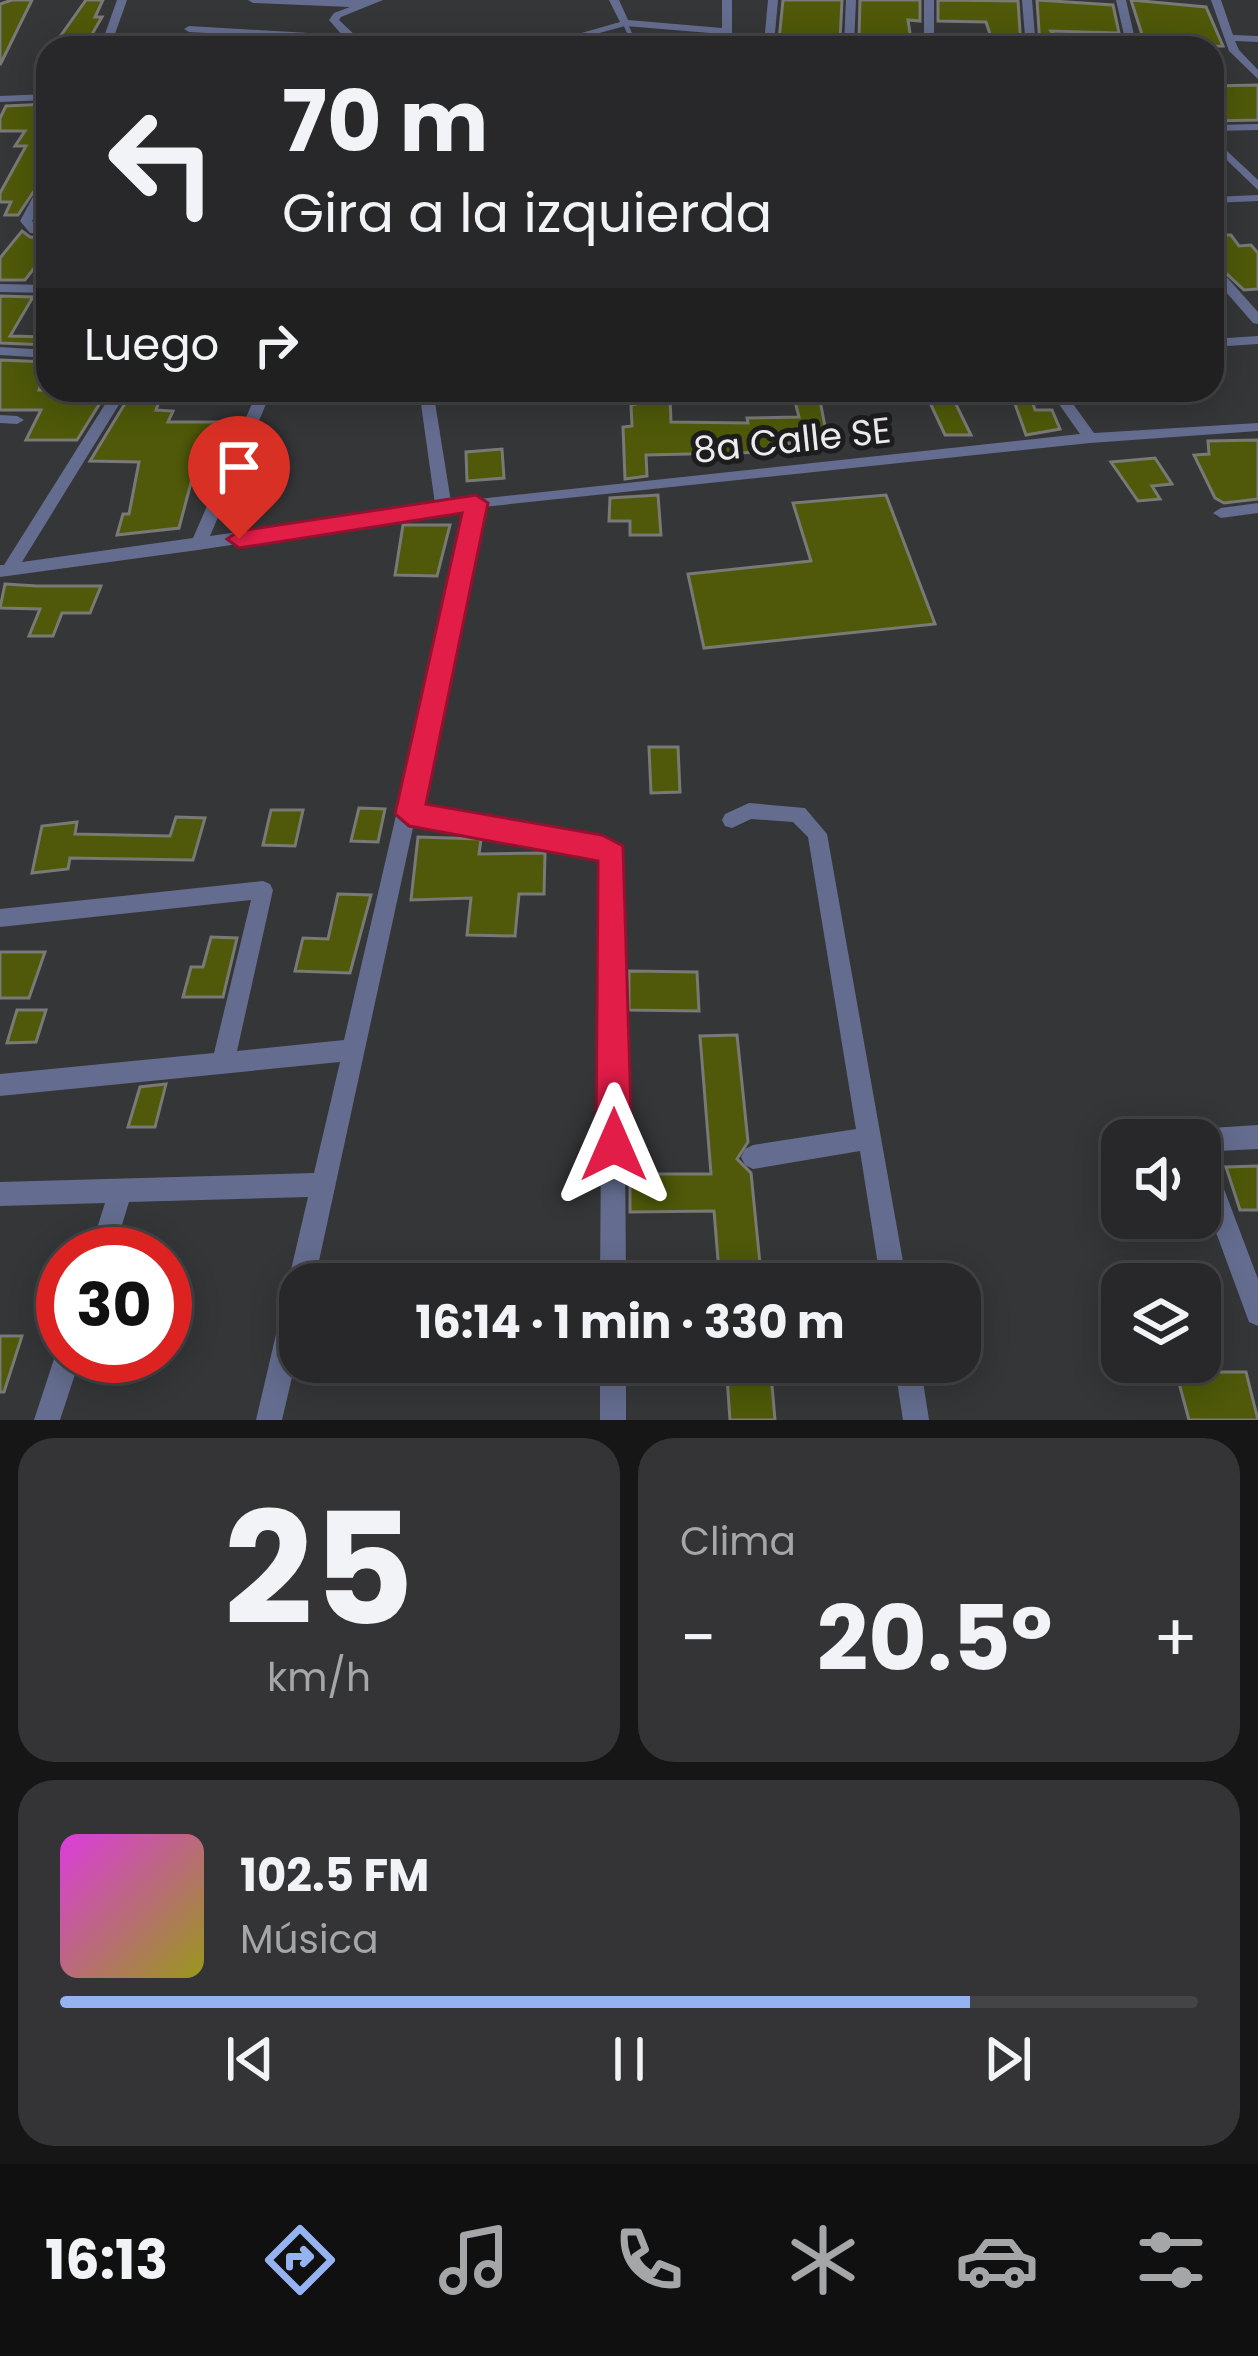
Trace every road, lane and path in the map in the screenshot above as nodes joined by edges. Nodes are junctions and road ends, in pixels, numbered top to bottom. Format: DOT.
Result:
graph roads {
  1 [pos="122,0"];
  2 [pos="254,0"];
  3 [pos="378,0"];
  4 [pos="614,0"];
  5 [pos="727,0"];
  6 [pos="773,0"];
  7 [pos="851,0"];
  8 [pos="929,0"];
  9 [pos="1027,0"];
  10 [pos="1120,0"];
  11 [pos="1216,0"];
  12 [pos="364,5"];
  13 [pos="625,23"];
  14 [pos="189,28"];
  15 [pos="724,31"];
  16 [pos="109,36"];
  17 [pos="275,36"];
  18 [pos="345,36"];
  19 [pos="580,36"];
  20 [pos="631,36"];
  21 [pos="725,36"];
  22 [pos="770,36"];
  23 [pos="849,36"];
  24 [pos="933,36"];
  25 [pos="1030,36"];
  26 [pos="1129,36"];
  27 [pos="1228,38"];
  28 [pos="1258,39"];
  29 [pos="1224,51"];
  30 [pos="1234,51"];
  31 [pos="1258,76"];
  32 [pos="36,98"];
  33 [pos="0,100"];
  34 [pos="1258,127"];
  35 [pos="1224,128"];
  36 [pos="1224,152"];
  37 [pos="1258,187"];
  38 [pos="1258,198"];
  39 [pos="1224,199"];
  40 [pos="36,203"];
  41 [pos="36,230"];
  42 [pos="1224,282"];
  43 [pos="0,288"];
  44 [pos="36,289"];
  45 [pos="1258,320"];
  46 [pos="1258,340"];
  47 [pos="1224,342"];
  48 [pos="0,351"];
  49 [pos="36,353"];
  50 [pos="113,402"];
  51 [pos="260,402"];
  52 [pos="428,402"];
  53 [pos="1064,402"];
  54 [pos="1258,427"];
  55 [pos="1090,438"];
  56 [pos="476,503"];
  57 [pos="1258,508"];
  58 [pos="444,509"];
  59 [pos="1221,513"];
  60 [pos="198,545"];
  61 [pos="4,570"];
  62 [pos="409,814"];
  63 [pos="732,820"];
  64 [pos="0,918"];
  65 [pos="355,1049"];
  66 [pos="224,1060"];
  67 [pos="0,1085"];
  68 [pos="1258,1137"];
  69 [pos="869,1138"];
  70 [pos="752,1157"];
  71 [pos="324,1185"];
  72 [pos="121,1191"];
  73 [pos="0,1194"];
  74 [pos="110,1227"];
  75 [pos="305,1263"];
  76 [pos="614,1263"];
  77 [pos="890,1263"];
  78 [pos="1258,1313"];
  79 [pos="279,1377"];
  80 [pos="59,1383"];
  81 [pos="613,1383"];
  82 [pos="910,1383"];
  83 [pos="47,1420"];
  84 [pos="269,1420"];
  85 [pos="613,1420"];
  86 [pos="916,1420"];
  1 -- 16 [label="street"];
  2 -- 12 [label="street"];
  3 -- 12 [label="street"];
  4 -- 13 [label="street"];
  5 -- 15 [label="street"];
  6 -- 22 [label="street"];
  7 -- 23 [label="street"];
  8 -- 24 [label="street"];
  9 -- 25 [label="street"];
  10 -- 26 [label="street"];
  11 -- 27 [label="street"];
  12 -- 18 [label="street"];
  13 -- 15 [label="street"];
  13 -- 19 [label="street"];
  13 -- 20 [label="lane"];
  14 -- 17 [label="street"];
  15 -- 21 [label="street"];
  27 -- 28 [label="street"];
  27 -- 30 [label="street"];
  29 -- 30 [label="street"];
  30 -- 31 [label="street"];
  32 -- 33 [label="street"];
  34 -- 35 [label="street"];
  36 -- 37 [label="street"];
  38 -- 39 [label="street"];
  40 -- 41 [label="street"];
  42 -- 45 [label="street"];
  43 -- 44 [label="street"];
  46 -- 47 [label="street"];
  48 -- 49 [label="street"];
  50 -- 61 [label="street"];
  51 -- 60 [label="street"];
  52 -- 58 [label="street"];
  53 -- 55 [label="street"];
  54 -- 55 [label="street, 8a Calle SE"];
  55 -- 56 [label="street, 8a Calle SE"];
  56 -- 58 [label="street, 8a Calle SE"];
  56 -- 62 [label="street"];
  57 -- 59 [label="street"];
  58 -- 60 [label="street, 8a Calle SE"];
  60 -- 61 [label="street, 8a Calle SE"];
  62 -- 65 [label="street"];
  62 -- 76 [label="street"];
  63 -- 69 [label="street"];
  64 -- 66 [label="street"];
  65 -- 66 [label="street"];
  65 -- 71 [label="street"];
  66 -- 67 [label="street"];
  68 -- 78 [label="street"];
  69 -- 70 [label="street"];
  69 -- 77 [label="street"];
  71 -- 72 [label="street"];
  71 -- 75 [label="street"];
  72 -- 73 [label="street"];
  72 -- 74 [label="street"];
  79 -- 84 [label="street"];
  80 -- 83 [label="street"];
  81 -- 85 [label="street"];
  82 -- 86 [label="street"];
}
